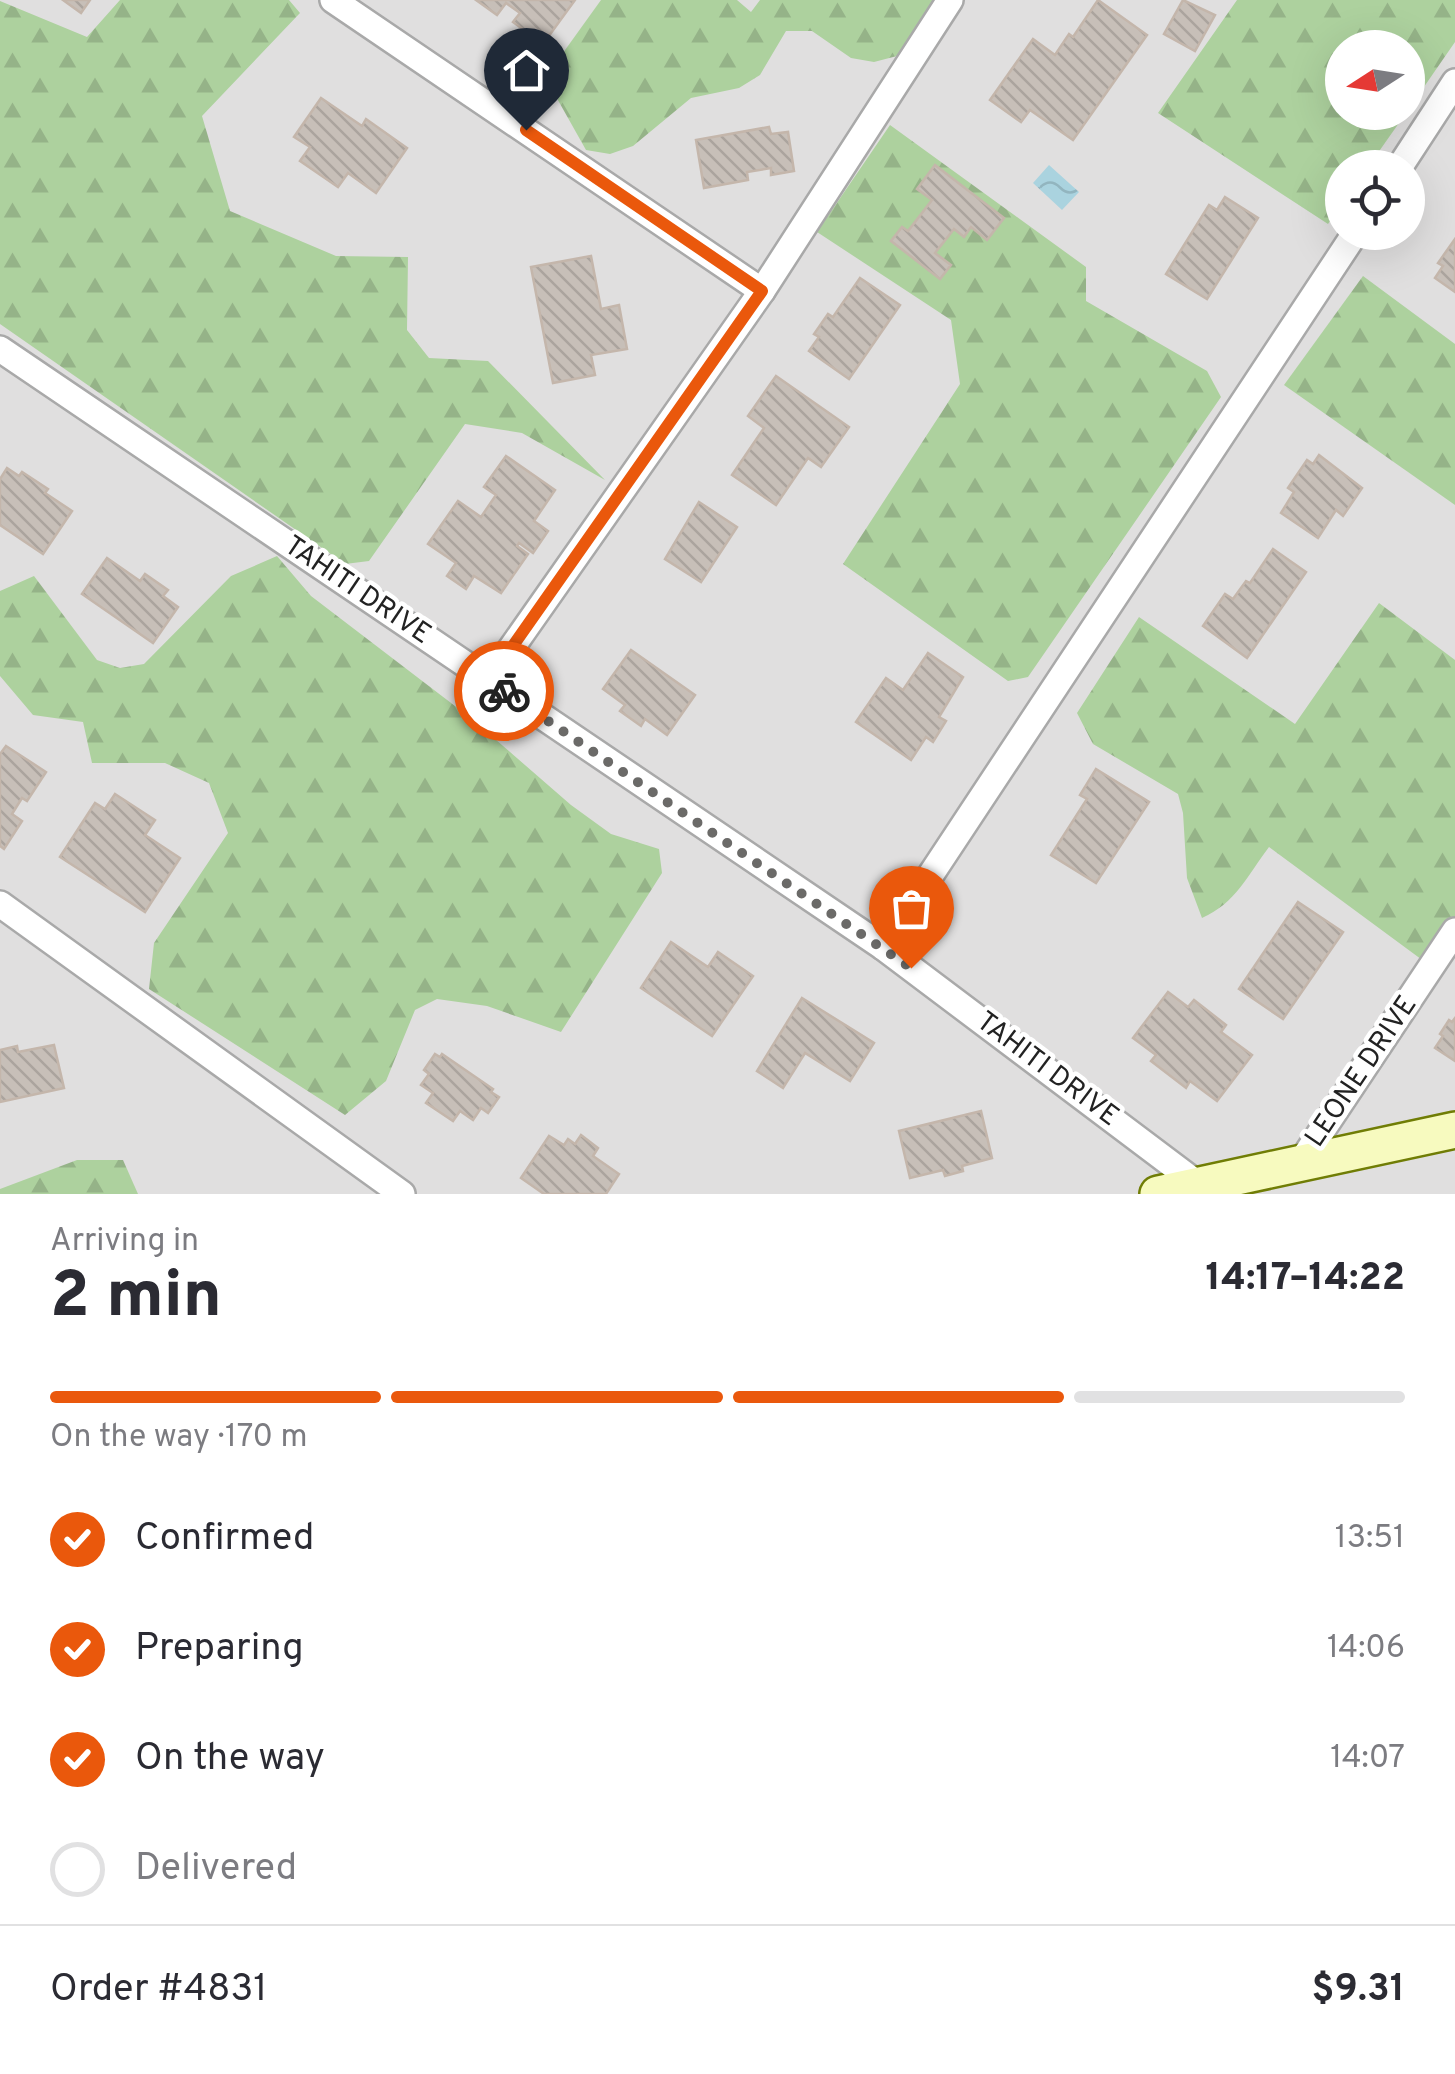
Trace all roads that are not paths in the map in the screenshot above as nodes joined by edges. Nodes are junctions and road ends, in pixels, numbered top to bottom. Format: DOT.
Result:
graph roads {
  1 [pos="333,0"];
  2 [pos="950,0"];
  3 [pos="1455,82"];
  4 [pos="1410,150"];
  5 [pos="1344,250"];
  6 [pos="762,291"];
  7 [pos="0,350"];
  8 [pos="489,680"];
  9 [pos="6,914"];
  10 [pos="1455,931"];
  11 [pos="883,946"];
  12 [pos="1455,1130"];
  13 [pos="1301,1162"];
  14 [pos="1199,1186"];
  15 [pos="402,1194"];
  16 [pos="1158,1194"];
  1 -- 6 [label="street"];
  2 -- 6 [label="street"];
  3 -- 4 [label="street"];
  5 -- 11 [label="street"];
  6 -- 8 [label="street"];
  7 -- 8 [label="street, TAHITI DRIVE"];
  8 -- 11 [label="street, TAHITI DRIVE"];
  9 -- 15 [label="street"];
  10 -- 13 [label="street, LEONE DRIVE"];
  11 -- 14 [label="street, TAHITI DRIVE"];
  12 -- 13 [label="street"];
  13 -- 14 [label="street"];
  14 -- 16 [label="street"];
}
